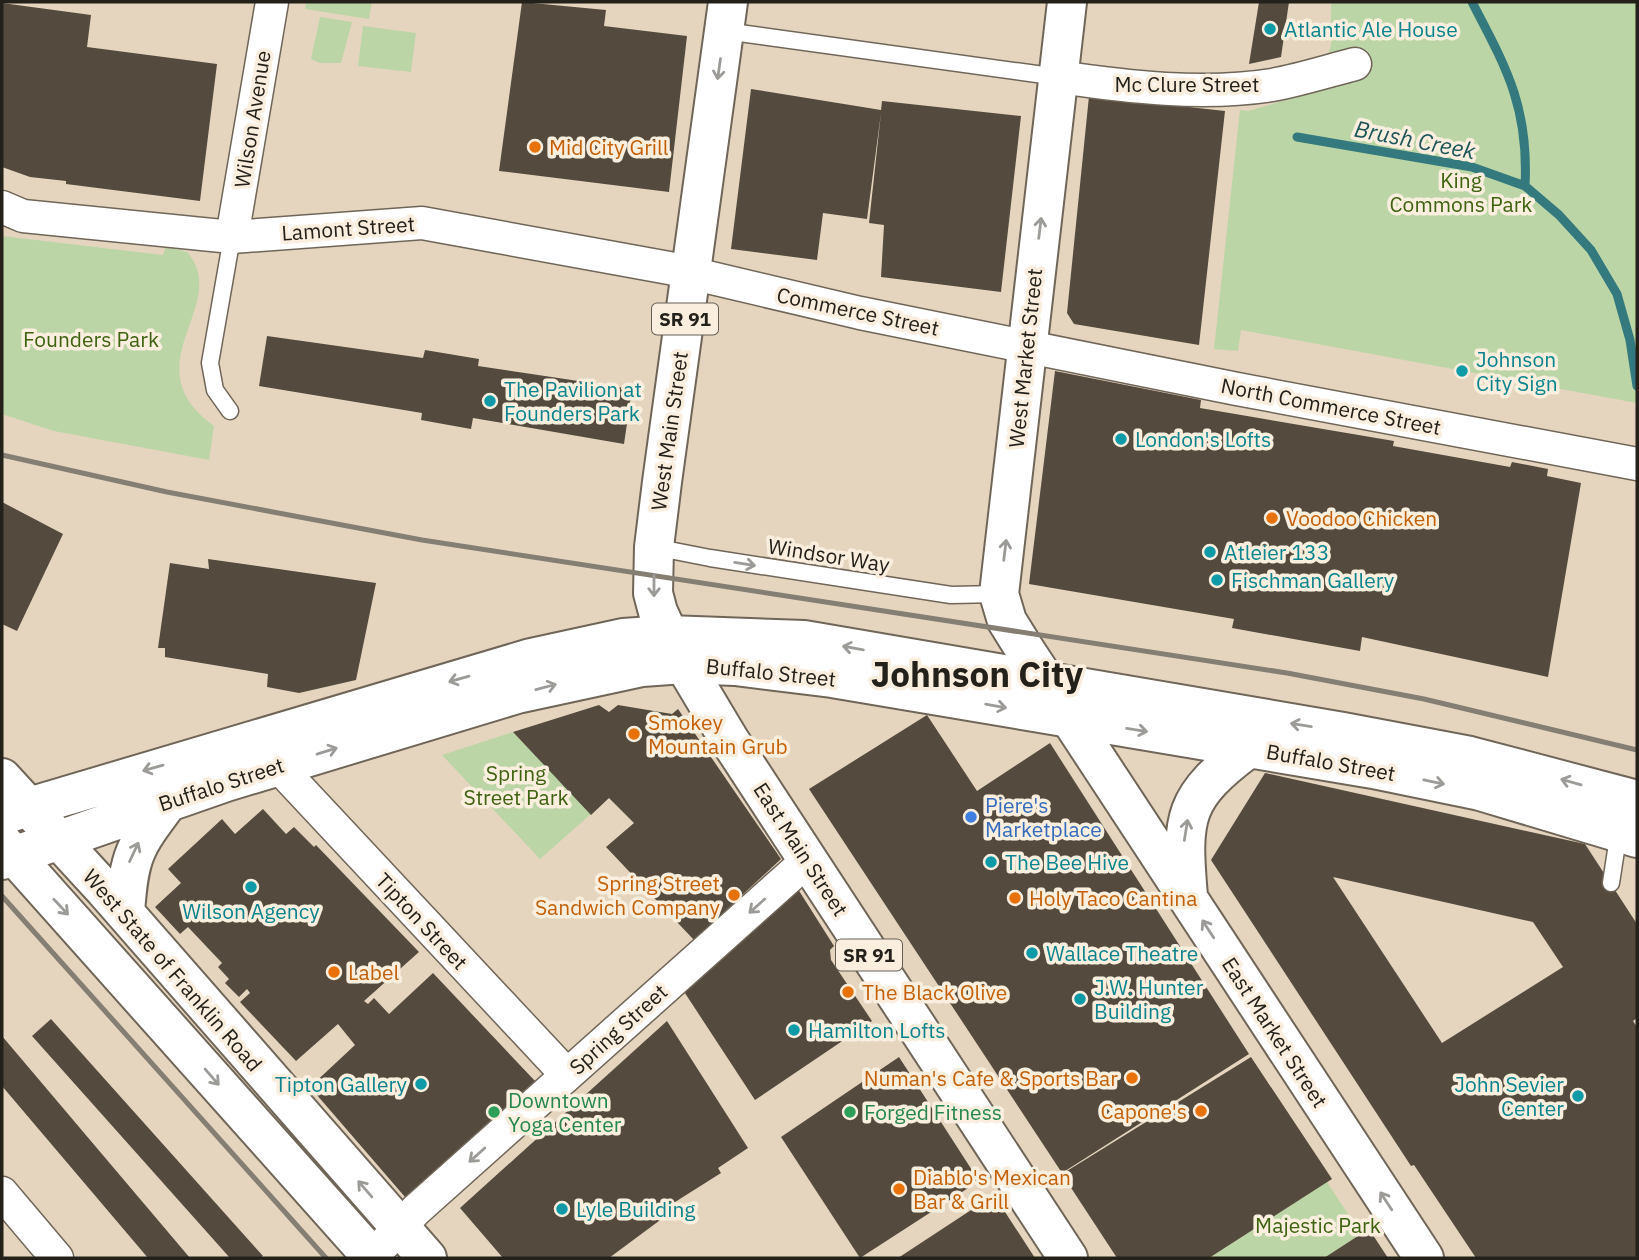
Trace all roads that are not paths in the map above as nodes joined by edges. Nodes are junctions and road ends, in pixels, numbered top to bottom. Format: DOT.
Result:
graph roads {
  1 [pos="272,2"];
  2 [pos="1067,2"];
  3 [pos="726,16"];
  4 [pos="1355,64"];
  5 [pos="1059,77"];
  6 [pos="2,207"];
  7 [pos="232,237"];
  8 [pos="691,274"];
  9 [pos="1026,345"];
  10 [pos="230,411"];
  11 [pos="1637,464"];
  12 [pos="654,547"];
  13 [pos="999,594"];
  14 [pos="676,649"];
  15 [pos="1058,700"];
  16 [pos="1249,748"];
  17 [pos="278,766"];
  18 [pos="2,778"];
  19 [pos="169,801"];
  20 [pos="15,810"];
  21 [pos="1627,816"];
  22 [pos="58,839"];
  23 [pos="6,853"];
  24 [pos="808,860"];
  25 [pos="1611,883"];
  26 [pos="1188,898"];
  27 [pos="125,913"];
  28 [pos="567,1075"];
  29 [pos="2,1193"];
  30 [pos="380,1249"];
  31 [pos="57,1258"];
  32 [pos="426,1258"];
  33 [pos="1068,1258"];
  34 [pos="1424,1258"];
  1 -- 7 [label="street, Wilson Avenue"];
  2 -- 5 [label="main road, West Market Street"];
  3 -- 5 [label="lane"];
  3 -- 8 [label="main road, West Main Street / SR 91, one-way"];
  4 -- 5 [label="street, Mc Clure Street"];
  9 -- 5 [label="main road, West Market Street, one-way"];
  6 -- 7 [label="street, Lamont Street"];
  7 -- 8 [label="street, Lamont Street"];
  7 -- 10 [label="lane"];
  8 -- 9 [label="street, Commerce Street"];
  8 -- 12 [label="main road, West Main Street / SR 91"];
  9 -- 11 [label="street, North Commerce Street"];
  13 -- 9 [label="main road, West Market Street, one-way"];
  12 -- 13 [label="lane, Windsor Way, one-way"];
  12 -- 14 [label="main road, West Main Street / SR 91, one-way"];
  13 -- 15 [label="main road, West Market Street"];
  14 -- 15 [label="main road, Buffalo Street"];
  17 -- 14 [label="main road, Buffalo Street, one-way"];
  14 -- 20 [label="main road, Buffalo Street, one-way"];
  14 -- 24 [label="main road, East Main Street / SR 91"];
  15 -- 16 [label="main road, Buffalo Street, one-way"];
  21 -- 15 [label="main road, Buffalo Street, one-way"];
  15 -- 26 [label="main road, East Market Street"];
  16 -- 21 [label="main road, Buffalo Street, one-way"];
  26 -- 16 [label="main road, one-way"];
  17 -- 19 [label="main road, Buffalo Street"];
  17 -- 28 [label="street, Tipton Street"];
  18 -- 20 [label="main road, West State of Franklin Road"];
  19 -- 22 [label="main road, Buffalo Street"];
  27 -- 19 [label="main road, one-way"];
  20 -- 22 [label="main road, West State of Franklin Road"];
  21 -- 25 [label="lane"];
  22 -- 23 [label="main road, Buffalo Street"];
  22 -- 27 [label="main road, West State of Franklin Road"];
  23 -- 30 [label="main road, West State of Franklin Road, one-way"];
  24 -- 28 [label="street, Spring Street, one-way"];
  24 -- 33 [label="main road, East Main Street / SR 91"];
  34 -- 26 [label="main road, East Market Street, one-way"];
  30 -- 27 [label="main road, West State of Franklin Road, one-way"];
  28 -- 30 [label="street, Spring Street, one-way"];
  29 -- 31 [label="street"];
  30 -- 32 [label="main road, West State of Franklin Road"];
}
